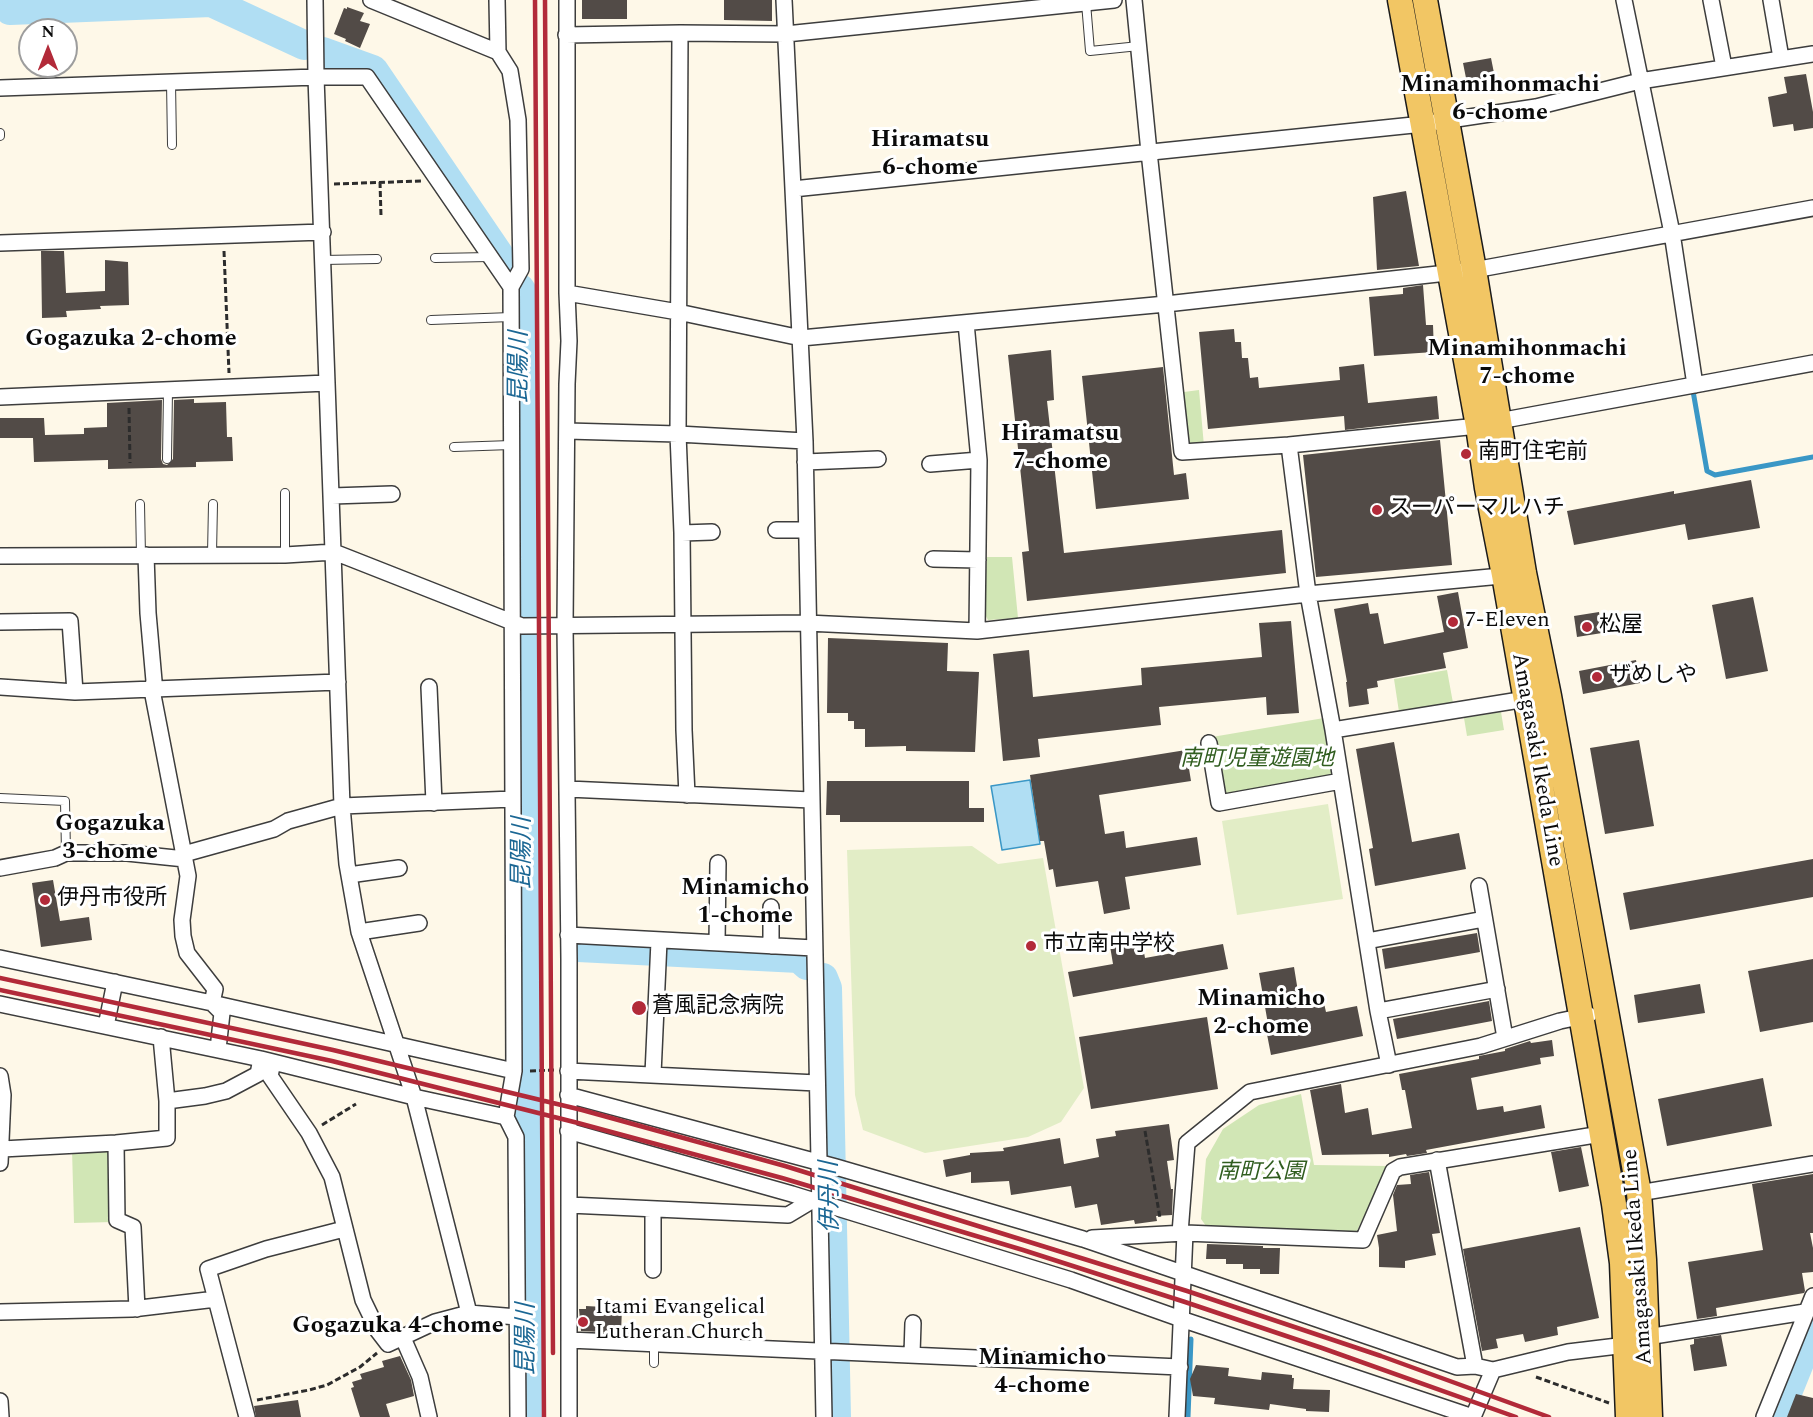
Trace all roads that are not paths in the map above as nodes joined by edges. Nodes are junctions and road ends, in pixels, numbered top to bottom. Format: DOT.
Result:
graph roads {
  1 [pos="315,0"];
  2 [pos="370,0"];
  3 [pos="497,0"];
  4 [pos="567,0"];
  5 [pos="784,0"];
  6 [pos="1114,0"];
  7 [pos="1134,0"];
  8 [pos="1400,0"];
  9 [pos="1425,0"];
  10 [pos="1624,0"];
  11 [pos="1711,0"];
  12 [pos="1771,0"];
  13 [pos="1086,3"];
  14 [pos="680,33"];
  15 [pos="786,34"];
  16 [pos="566,35"];
  17 [pos="1139,46"];
  18 [pos="498,52"];
  19 [pos="1813,54"];
  20 [pos="1781,58"];
  21 [pos="1724,67"];
  22 [pos="316,77"];
  23 [pos="1640,81"];
  24 [pos="171,82"];
  25 [pos="0,88"];
  26 [pos="1448,120"];
  27 [pos="1423,124"];
  28 [pos="172,145"];
  29 [pos="1149,152"];
  30 [pos="793,189"];
  31 [pos="1813,208"];
  32 [pos="323,231"];
  33 [pos="1672,233"];
  34 [pos="0,243"];
  35 [pos="490,257"];
  36 [pos="376,258"];
  37 [pos="435,258"];
  38 [pos="323,261"];
  39 [pos="1474,270"];
  40 [pos="1450,272"];
  41 [pos="511,287"];
  42 [pos="567,293"];
  43 [pos="1167,304"];
  44 [pos="678,312"];
  45 [pos="511,317"];
  46 [pos="431,320"];
  47 [pos="966,323"];
  48 [pos="801,338"];
  49 [pos="1813,363"];
  50 [pos="327,383"];
  51 [pos="1695,385"];
  52 [pos="168,390"];
  53 [pos="0,397"];
  54 [pos="1489,423"];
  55 [pos="567,431"];
  56 [pos="678,434"];
  57 [pos="805,441"];
  58 [pos="511,445"];
  59 [pos="1289,445"];
  60 [pos="454,447"];
  61 [pos="167,459"];
  62 [pos="878,459"];
  63 [pos="979,460"];
  64 [pos="805,462"];
  65 [pos="930,464"];
  66 [pos="285,493"];
  67 [pos="392,494"];
  68 [pos="332,496"];
  69 [pos="140,504"];
  70 [pos="213,504"];
  71 [pos="776,530"];
  72 [pos="806,530"];
  73 [pos="712,532"];
  74 [pos="682,533"];
  75 [pos="334,552"];
  76 [pos="212,554"];
  77 [pos="285,555"];
  78 [pos="0,556"];
  79 [pos="144,556"];
  80 [pos="933,559"];
  81 [pos="978,560"];
  82 [pos="1514,574"];
  83 [pos="1308,594"];
  84 [pos="0,622"];
  85 [pos="807,623"];
  86 [pos="512,624"];
  87 [pos="682,624"];
  88 [pos="565,626"];
  89 [pos="977,631"];
  90 [pos="338,682"];
  91 [pos="0,687"];
  92 [pos="429,687"];
  93 [pos="152,690"];
  94 [pos="75,692"];
  95 [pos="1526,699"];
  96 [pos="1333,730"];
  97 [pos="1209,743"];
  98 [pos="1341,781"];
  99 [pos="568,789"];
  100 [pos="687,795"];
  101 [pos="0,798"];
  102 [pos="513,799"];
  103 [pos="811,800"];
  104 [pos="435,802"];
  105 [pos="342,806"];
  106 [pos="66,853"];
  107 [pos="185,856"];
  108 [pos="718,863"];
  109 [pos="0,868"];
  110 [pos="399,868"];
  111 [pos="349,875"];
  112 [pos="1479,886"];
  113 [pos="771,907"];
  114 [pos="1484,919"];
  115 [pos="419,923"];
  116 [pos="359,932"];
  117 [pos="568,935"];
  118 [pos="659,941"];
  119 [pos="1366,941"];
  120 [pos="717,943"];
  121 [pos="771,946"];
  122 [pos="813,948"];
  123 [pos="0,958"];
  124 [pos="115,982"];
  125 [pos="1497,989"];
  126 [pos="212,1003"];
  127 [pos="0,1004"];
  128 [pos="1378,1011"];
  129 [pos="1607,1012"];
  130 [pos="1580,1017"];
  131 [pos="106,1026"];
  132 [pos="162,1037"];
  133 [pos="1505,1038"];
  134 [pos="396,1044"];
  135 [pos="218,1050"];
  136 [pos="267,1061"];
  137 [pos="1389,1065"];
  138 [pos="514,1071"];
  139 [pos="568,1071"];
  140 [pos="653,1074"];
  141 [pos="0,1076"];
  142 [pos="817,1083"];
  143 [pos="568,1095"];
  144 [pos="414,1097"];
  145 [pos="167,1101"];
  146 [pos="506,1117"];
  147 [pos="568,1131"];
  148 [pos="1601,1134"];
  149 [pos="116,1143"];
  150 [pos="1,1156"];
  151 [pos="1437,1160"];
  152 [pos="826,1164"];
  153 [pos="1813,1164"];
  154 [pos="1639,1193"];
  155 [pos="824,1203"];
  156 [pos="569,1205"];
  157 [pos="653,1209"];
  158 [pos="344,1228"];
  159 [pos="1183,1233"];
  160 [pos="1083,1239"];
  161 [pos="653,1270"];
  162 [pos="1183,1272"];
  163 [pos="1813,1296"];
  164 [pos="216,1299"];
  165 [pos="137,1309"];
  166 [pos="0,1312"];
  167 [pos="1805,1312"];
  168 [pos="470,1313"];
  169 [pos="517,1317"];
  170 [pos="1182,1320"];
  171 [pos="913,1323"];
  172 [pos="403,1338"];
  173 [pos="569,1340"];
  174 [pos="1636,1340"];
  175 [pos="654,1342"];
  176 [pos="830,1352"];
  177 [pos="912,1354"];
  178 [pos="654,1363"];
  179 [pos="1475,1366"];
  180 [pos="1180,1367"];
  181 [pos="1500,1368"];
  182 [pos="0,1401"];
  183 [pos="1620,1411"];
  184 [pos="1,1417"];
  185 [pos="247,1417"];
  186 [pos="429,1417"];
  187 [pos="518,1417"];
  188 [pos="569,1417"];
  189 [pos="824,1417"];
  190 [pos="1177,1417"];
  191 [pos="1650,1417"];
  192 [pos="1764,1417"];
  1 -- 22 [label="street"];
  2 -- 18 [label="street"];
  3 -- 18 [label="street"];
  4 -- 16 [label="street"];
  5 -- 15 [label="street"];
  6 -- 13 [label="street"];
  7 -- 17 [label="street"];
  8 -- 27 [label="main road, Amagasaki Ikeda Line"];
  9 -- 26 [label="main road, Amagasaki Ikeda Line"];
  10 -- 23 [label="street"];
  11 -- 21 [label="street"];
  12 -- 20 [label="street"];
  13 -- 15 [label="street"];
  13 -- 17 [label="lane"];
  14 -- 15 [label="street"];
  14 -- 16 [label="street"];
  14 -- 44 [label="street"];
  15 -- 30 [label="street"];
  16 -- 42 [label="street"];
  17 -- 29 [label="street"];
  18 -- 41 [label="street"];
  19 -- 20 [label="street"];
  20 -- 21 [label="street"];
  21 -- 23 [label="street"];
  22 -- 24 [label="street"];
  22 -- 32 [label="street"];
  22 -- 35 [label="street"];
  23 -- 26 [label="street"];
  23 -- 33 [label="street"];
  24 -- 25 [label="street"];
  24 -- 28 [label="lane"];
  26 -- 27 [label="street"];
  26 -- 39 [label="main road, Amagasaki Ikeda Line"];
  27 -- 29 [label="street"];
  27 -- 40 [label="main road, Amagasaki Ikeda Line"];
  29 -- 30 [label="street"];
  29 -- 43 [label="street"];
  30 -- 48 [label="street"];
  31 -- 33 [label="street"];
  32 -- 34 [label="street"];
  32 -- 38 [label="street"];
  33 -- 39 [label="street"];
  33 -- 51 [label="street"];
  35 -- 37 [label="lane"];
  35 -- 41 [label="street"];
  36 -- 38 [label="lane"];
  38 -- 50 [label="street"];
  39 -- 40 [label="street"];
  39 -- 54 [label="main road, Amagasaki Ikeda Line"];
  40 -- 43 [label="street"];
  40 -- 54 [label="main road, Amagasaki Ikeda Line"];
  41 -- 45 [label="street"];
  42 -- 44 [label="street"];
  42 -- 55 [label="street"];
  43 -- 47 [label="street"];
  43 -- 59 [label="street"];
  44 -- 48 [label="street"];
  44 -- 56 [label="street"];
  45 -- 46 [label="lane"];
  45 -- 58 [label="street"];
  47 -- 48 [label="street"];
  47 -- 63 [label="street"];
  48 -- 57 [label="street"];
  49 -- 51 [label="street"];
  50 -- 52 [label="street"];
  50 -- 68 [label="street"];
  51 -- 54 [label="street"];
  52 -- 53 [label="street"];
  52 -- 61 [label="lane"];
  54 -- 59 [label="street"];
  54 -- 82 [label="main road, Amagasaki Ikeda Line"];
  55 -- 56 [label="street"];
  55 -- 88 [label="street"];
  56 -- 57 [label="street"];
  56 -- 74 [label="street"];
  57 -- 64 [label="street"];
  58 -- 60 [label="lane"];
  58 -- 86 [label="street"];
  59 -- 83 [label="street"];
  62 -- 64 [label="street"];
  63 -- 65 [label="street"];
  63 -- 81 [label="street"];
  64 -- 72 [label="street"];
  66 -- 77 [label="lane"];
  67 -- 68 [label="street"];
  68 -- 75 [label="street"];
  69 -- 79 [label="lane"];
  70 -- 76 [label="lane"];
  71 -- 72 [label="street"];
  72 -- 85 [label="street"];
  73 -- 74 [label="street"];
  74 -- 87 [label="street"];
  75 -- 77 [label="street"];
  75 -- 86 [label="street"];
  75 -- 90 [label="street"];
  76 -- 77 [label="street"];
  76 -- 79 [label="street"];
  78 -- 79 [label="street"];
  79 -- 93 [label="street"];
  80 -- 81 [label="street"];
  81 -- 89 [label="street"];
  82 -- 83 [label="street"];
  82 -- 95 [label="main road, Amagasaki Ikeda Line"];
  82 -- 129 [label="main road, Amagasaki Ikeda Line"];
  83 -- 89 [label="street"];
  83 -- 96 [label="street"];
  84 -- 94 [label="street"];
  85 -- 87 [label="street"];
  85 -- 89 [label="street"];
  85 -- 103 [label="street"];
  86 -- 88 [label="street"];
  86 -- 102 [label="street"];
  87 -- 88 [label="street"];
  87 -- 100 [label="street"];
  88 -- 99 [label="street"];
  90 -- 93 [label="street"];
  90 -- 105 [label="street"];
  91 -- 94 [label="street"];
  92 -- 104 [label="street"];
  93 -- 94 [label="street"];
  93 -- 107 [label="street"];
  95 -- 96 [label="street"];
  95 -- 130 [label="main road, Amagasaki Ikeda Line"];
  96 -- 98 [label="street"];
  97 -- 98 [label="street"];
  98 -- 119 [label="street"];
  99 -- 100 [label="street"];
  99 -- 117 [label="street"];
  100 -- 103 [label="street"];
  101 -- 106 [label="lane"];
  102 -- 104 [label="street"];
  102 -- 138 [label="street"];
  103 -- 122 [label="street"];
  104 -- 105 [label="street"];
  105 -- 107 [label="street"];
  105 -- 111 [label="street"];
  106 -- 107 [label="street"];
  106 -- 109 [label="street"];
  107 -- 126 [label="street"];
  108 -- 120 [label="street"];
  110 -- 111 [label="street"];
  111 -- 116 [label="street"];
  112 -- 114 [label="street"];
  113 -- 121 [label="street"];
  114 -- 119 [label="street"];
  114 -- 125 [label="street"];
  115 -- 116 [label="street"];
  116 -- 134 [label="street"];
  117 -- 118 [label="street"];
  117 -- 139 [label="street"];
  118 -- 120 [label="street"];
  118 -- 140 [label="street"];
  119 -- 128 [label="street"];
  120 -- 121 [label="street"];
  121 -- 122 [label="street"];
  122 -- 142 [label="street"];
  123 -- 124 [label="street"];
  124 -- 126 [label="street"];
  124 -- 131 [label="street"];
  125 -- 128 [label="street"];
  125 -- 133 [label="street"];
  126 -- 134 [label="street"];
  126 -- 135 [label="street"];
  127 -- 131 [label="street"];
  128 -- 137 [label="street"];
  129 -- 130 [label="street"];
  129 -- 154 [label="main road, Amagasaki Ikeda Line"];
  130 -- 133 [label="street"];
  130 -- 148 [label="main road, Amagasaki Ikeda Line"];
  131 -- 132 [label="street"];
  132 -- 135 [label="street"];
  132 -- 145 [label="street"];
  133 -- 137 [label="street"];
  134 -- 138 [label="street"];
  134 -- 144 [label="street"];
  135 -- 136 [label="street"];
  136 -- 144 [label="street"];
  136 -- 145 [label="street"];
  136 -- 158 [label="street"];
  137 -- 159 [label="street"];
  138 -- 146 [label="street"];
  139 -- 140 [label="street"];
  139 -- 143 [label="street"];
  140 -- 142 [label="street"];
  141 -- 150 [label="street"];
  142 -- 152 [label="street"];
  143 -- 147 [label="street"];
  143 -- 152 [label="street"];
  144 -- 146 [label="street"];
  144 -- 168 [label="street"];
  145 -- 149 [label="street"];
  146 -- 169 [label="street"];
  147 -- 155 [label="street"];
  147 -- 156 [label="street"];
  148 -- 151 [label="street"];
  148 -- 174 [label="main road, Amagasaki Ikeda Line"];
  149 -- 150 [label="street"];
  149 -- 165 [label="street"];
  151 -- 159 [label="street"];
  151 -- 179 [label="street"];
  152 -- 155 [label="street"];
  152 -- 160 [label="street"];
  153 -- 154 [label="street"];
  154 -- 174 [label="main road, Amagasaki Ikeda Line"];
  155 -- 157 [label="street"];
  155 -- 170 [label="street"];
  155 -- 176 [label="street"];
  156 -- 157 [label="street"];
  156 -- 173 [label="street"];
  157 -- 161 [label="street"];
  158 -- 164 [label="street"];
  158 -- 172 [label="street"];
  159 -- 160 [label="street"];
  159 -- 162 [label="street"];
  160 -- 162 [label="street"];
  162 -- 170 [label="street"];
  162 -- 179 [label="street"];
  163 -- 167 [label="street"];
  164 -- 165 [label="street"];
  164 -- 185 [label="street"];
  165 -- 166 [label="street"];
  167 -- 174 [label="street"];
  167 -- 192 [label="street"];
  168 -- 169 [label="street"];
  168 -- 172 [label="street"];
  169 -- 187 [label="street"];
  170 -- 180 [label="street"];
  170 -- 181 [label="street"];
  171 -- 177 [label="street"];
  172 -- 186 [label="street"];
  173 -- 175 [label="street"];
  173 -- 188 [label="street"];
  174 -- 181 [label="street"];
  174 -- 183 [label="main road, Amagasaki Ikeda Line"];
  174 -- 191 [label="main road, Amagasaki Ikeda Line"];
  175 -- 176 [label="street"];
  175 -- 178 [label="lane"];
  176 -- 177 [label="street"];
  176 -- 189 [label="street"];
  177 -- 180 [label="street"];
  179 -- 181 [label="street"];
  180 -- 190 [label="street"];
  182 -- 184 [label="street"];
}
